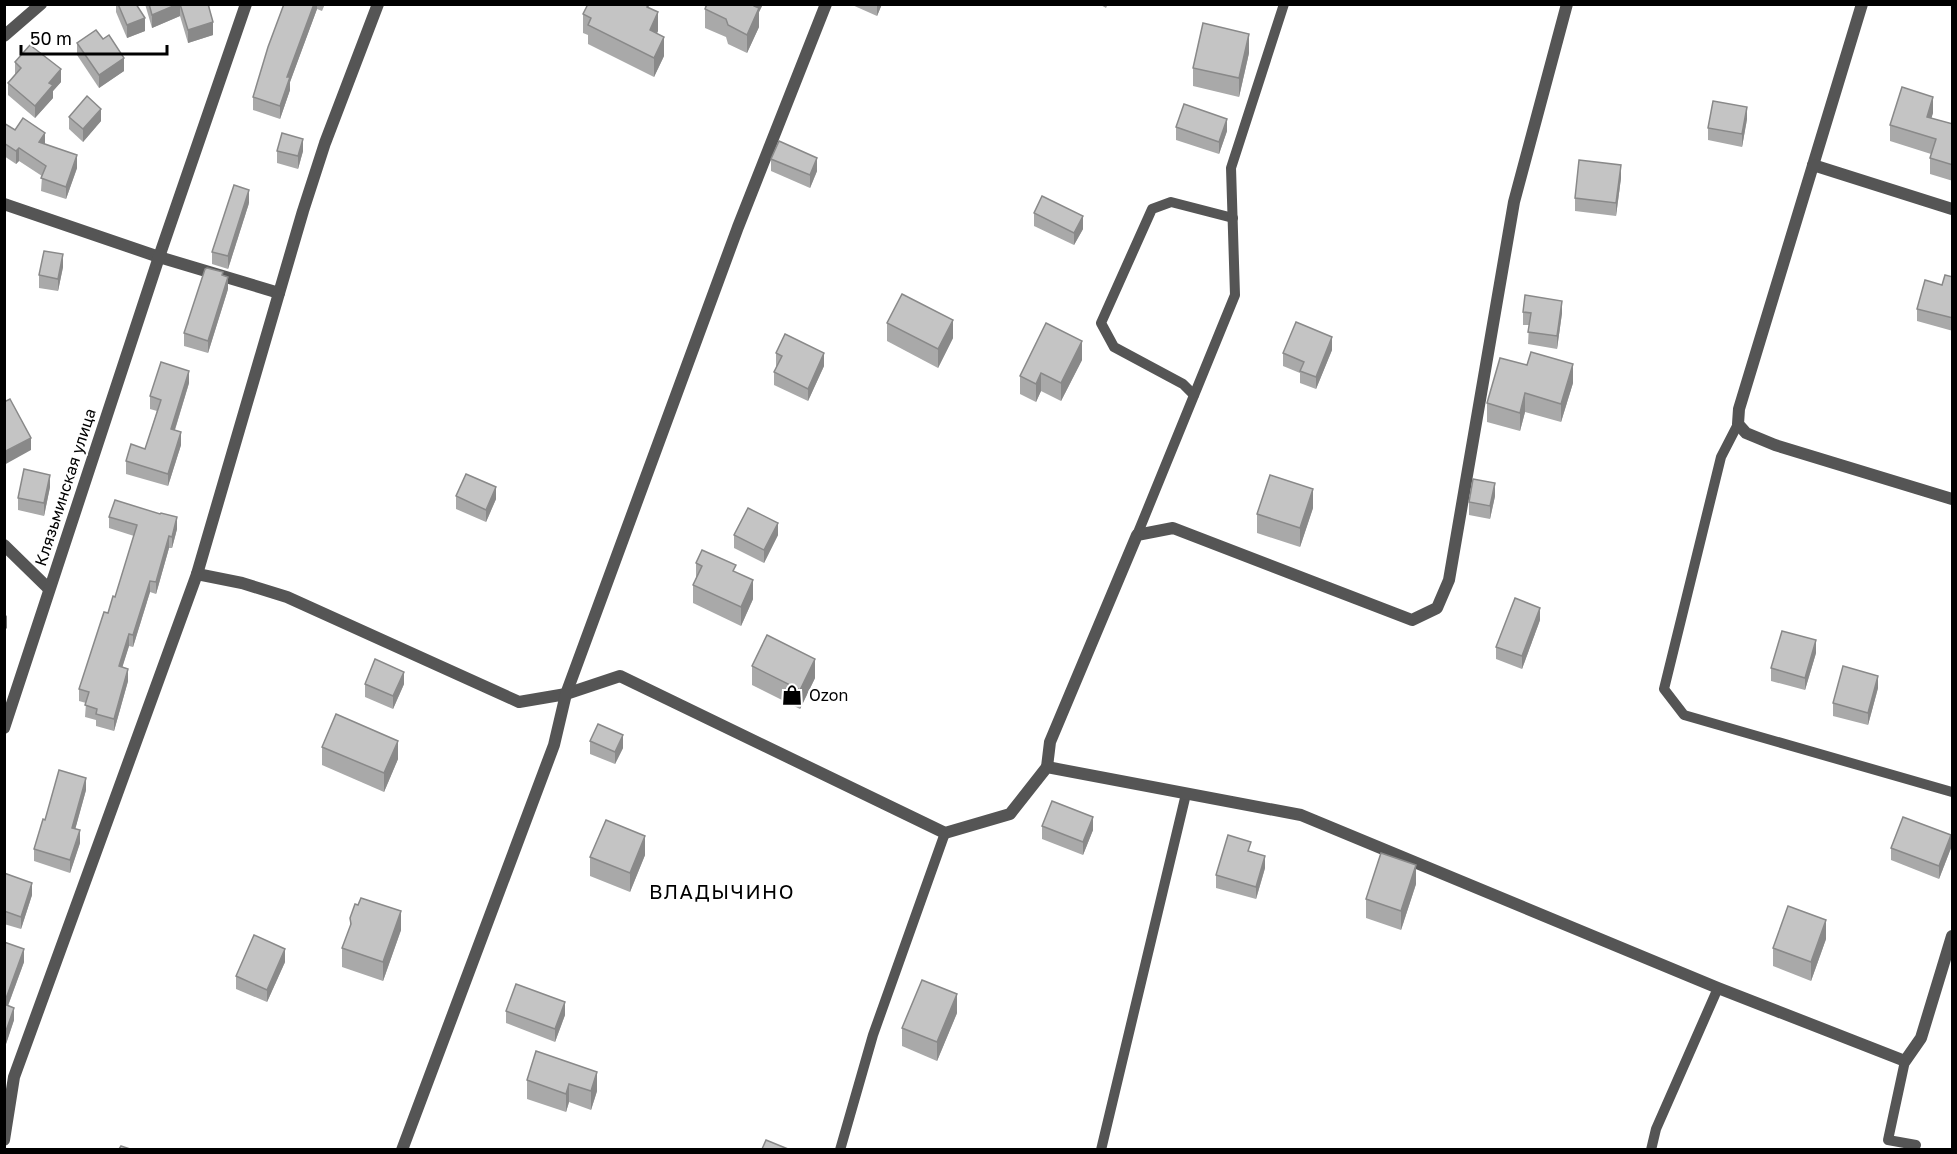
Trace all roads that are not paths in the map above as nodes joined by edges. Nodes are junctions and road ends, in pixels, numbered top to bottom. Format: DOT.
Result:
graph roads {
  1 [pos="41,4"];
  2 [pos="246,4"];
  3 [pos="378,4"];
  4 [pos="826,4"];
  5 [pos="1284,4"];
  6 [pos="1567,4"];
  7 [pos="1862,4"];
  8 [pos="4,36"];
  9 [pos="1813,165"];
  10 [pos="4,204"];
  11 [pos="1953,209"];
  12 [pos="1233,218"];
  13 [pos="159,257"];
  14 [pos="279,293"];
  15 [pos="1194,395"];
  16 [pos="1738,424"];
  17 [pos="1953,499"];
  18 [pos="1137,535"];
  19 [pos="4,545"];
  20 [pos="197,574"];
  21 [pos="50,589"];
  22 [pos="566,694"];
  23 [pos="4,728"];
  24 [pos="1047,767"];
  25 [pos="1953,792"];
  26 [pos="1186,794"];
  27 [pos="945,833"];
  28 [pos="1953,936"];
  29 [pos="1718,988"];
  30 [pos="1905,1061"];
  31 [pos="4,1140"];
  32 [pos="1916,1145"];
  33 [pos="402,1149"];
  34 [pos="840,1149"];
  35 [pos="1101,1149"];
  36 [pos="1651,1149"];
  1 -- 8 [label="street"];
  2 -- 13 [label="street, Клязьминская улица"];
  3 -- 14 [label="street"];
  4 -- 22 [label="street"];
  5 -- 12 [label="lane"];
  6 -- 18 [label="street"];
  7 -- 9 [label="street"];
  9 -- 11 [label="street"];
  9 -- 16 [label="street"];
  10 -- 13 [label="street"];
  12 -- 15 [label="lane"];
  12 -- 15 [label="lane"];
  13 -- 14 [label="street"];
  13 -- 21 [label="street, Клязьминская улица"];
  14 -- 20 [label="street"];
  15 -- 18 [label="lane"];
  16 -- 17 [label="street"];
  16 -- 25 [label="lane"];
  18 -- 24 [label="street"];
  19 -- 21 [label="street"];
  20 -- 22 [label="street"];
  20 -- 31 [label="street"];
  21 -- 23 [label="street, Клязьминская улица"];
  22 -- 27 [label="street"];
  22 -- 33 [label="street"];
  24 -- 26 [label="street"];
  24 -- 27 [label="street"];
  26 -- 29 [label="street"];
  26 -- 35 [label="lane"];
  27 -- 34 [label="lane"];
  28 -- 30 [label="street"];
  29 -- 30 [label="street"];
  29 -- 36 [label="lane"];
  30 -- 32 [label="lane"];
}
